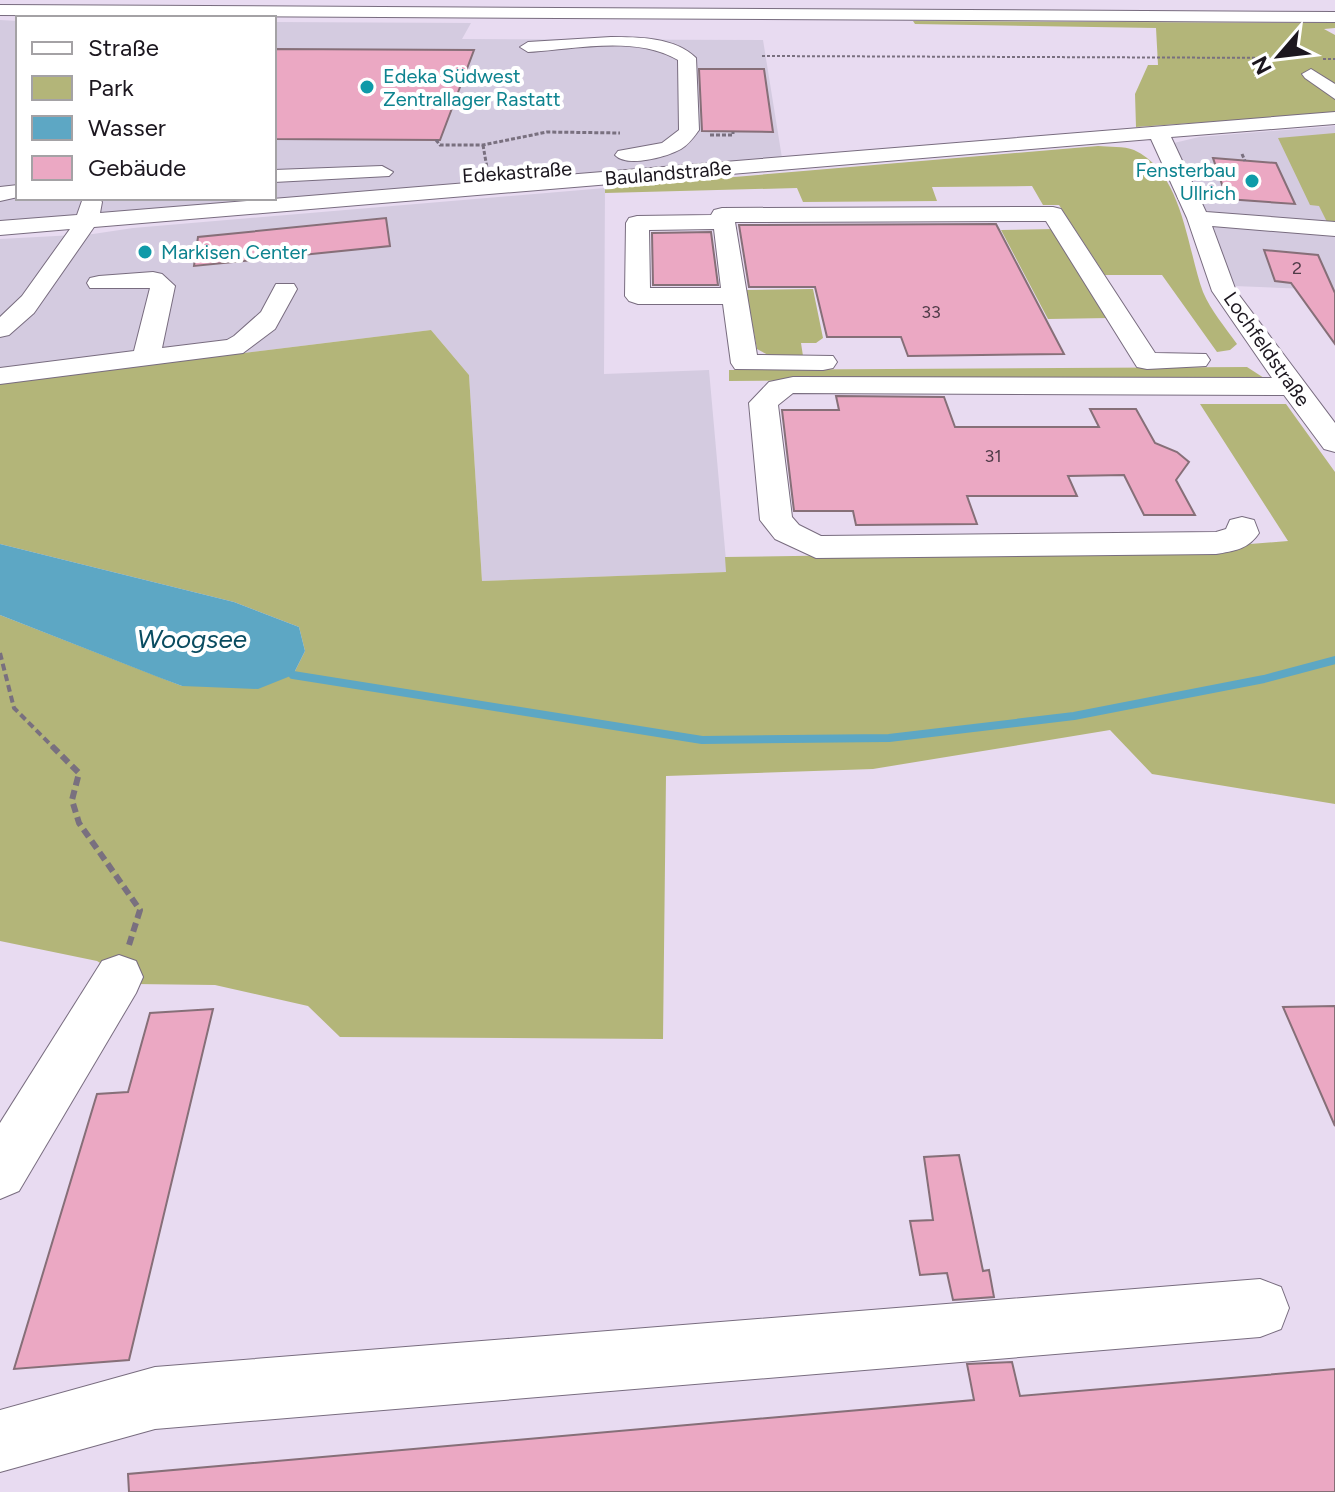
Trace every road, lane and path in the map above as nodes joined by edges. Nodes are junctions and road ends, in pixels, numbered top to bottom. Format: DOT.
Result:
graph roads {
  1 [pos="0,1"];
  2 [pos="1335,8"];
  3 [pos="0,10"];
  4 [pos="1335,17"];
  5 [pos="528,47"];
  6 [pos="762,56"];
  7 [pos="1335,59"];
  8 [pos="1313,64"];
  9 [pos="1335,93"];
  10 [pos="1335,118"];
  11 [pos="1156,132"];
  12 [pos="686,134"];
  13 [pos="1129,134"];
  14 [pos="436,140"];
  15 [pos="734,140"];
  16 [pos="483,145"];
  17 [pos="1242,154"];
  18 [pos="610,157"];
  19 [pos="1245,161"];
  20 [pos="1170,162"];
  21 [pos="533,164"];
  22 [pos="487,168"];
  23 [pos="398,171"];
  24 [pos="276,176"];
  25 [pos="276,188"];
  26 [pos="276,196"];
  27 [pos="67,200"];
  28 [pos="226,200"];
  29 [pos="89,210"];
  30 [pos="1198,218"];
  31 [pos="724,222"];
  32 [pos="54,224"];
  33 [pos="0,228"];
  34 [pos="1335,229"];
  35 [pos="53,267"];
  36 [pos="99,283"];
  37 [pos="285,289"];
  38 [pos="736,296"];
  39 [pos="0,329"];
  40 [pos="146,359"];
  41 [pos="1085,361"];
  42 [pos="1116,361"];
  43 [pos="1284,368"];
  44 [pos="0,376"];
  45 [pos="1157,381"];
  46 [pos="1335,443"];
  47 [pos="1242,527"];
  48 [pos="0,653"];
  49 [pos="119,977"];
  50 [pos="0,1172"];
  51 [pos="1260,1308"];
  52 [pos="3,1449"];
  1 -- 2 [label="highway"];
  3 -- 4 [label="highway"];
  5 -- 12 [label="street"];
  6 -- 8 [label="path"];
  7 -- 8 [label="path"];
  8 -- 9 [label="street"];
  10 -- 11 [label="street, Baulandstraße"];
  11 -- 13 [label="street, Baulandstraße"];
  11 -- 20 [label="street, Lochfeldstraße"];
  12 -- 15 [label="path"];
  12 -- 16 [label="path"];
  12 -- 18 [label="street"];
  13 -- 20 [label="street, Lochfeldstraße"];
  13 -- 26 [label="street, Baulandstraße"];
  14 -- 16 [label="path"];
  15 -- 25 [label="street, Edekastraße"];
  16 -- 22 [label="path"];
  17 -- 19 [label="path"];
  20 -- 30 [label="street, Lochfeldstraße"];
  21 -- 22 [label="street"];
  23 -- 24 [label="street"];
  27 -- 32 [label="street"];
  28 -- 29 [label="street, Baulandstraße"];
  29 -- 32 [label="street, Baulandstraße"];
  29 -- 35 [label="street"];
  30 -- 34 [label="street"];
  30 -- 43 [label="street, Lochfeldstraße"];
  31 -- 38 [label="street"];
  31 -- 38 [label="street"];
  31 -- 45 [label="street"];
  32 -- 33 [label="street, Baulandstraße"];
  32 -- 35 [label="street"];
  35 -- 39 [label="street"];
  36 -- 40 [label="street"];
  37 -- 40 [label="street"];
  38 -- 41 [label="street"];
  40 -- 44 [label="street"];
  42 -- 45 [label="street"];
  43 -- 45 [label="street"];
  43 -- 45 [label="street"];
  43 -- 46 [label="street, Lochfeldstraße"];
  45 -- 47 [label="street"];
  48 -- 49 [label="path"];
  49 -- 50 [label="street"];
  51 -- 52 [label="street"];
}
